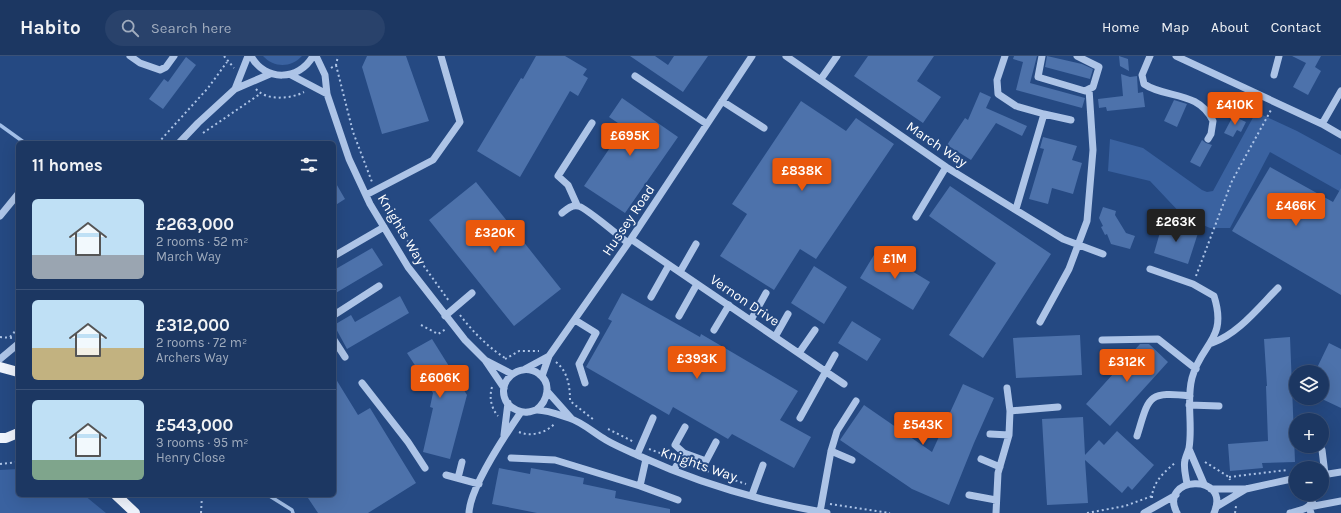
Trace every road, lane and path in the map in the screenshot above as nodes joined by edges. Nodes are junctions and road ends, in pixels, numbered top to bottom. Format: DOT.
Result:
graph roads {
  1 [pos="130,56"];
  2 [pos="174,56"];
  3 [pos="224,56"];
  4 [pos="250,56"];
  5 [pos="315,56"];
  6 [pos="338,56"];
  7 [pos="440,56"];
  8 [pos="752,56"];
  9 [pos="786,56"];
  10 [pos="837,56"];
  11 [pos="1005,56"];
  12 [pos="1042,56"];
  13 [pos="1077,56"];
  14 [pos="1150,56"];
  15 [pos="1176,56"];
  16 [pos="1279,56"];
  17 [pos="227,62"];
  18 [pos="232,66"];
  19 [pos="333,67"];
  20 [pos="270,74"];
  21 [pos="292,75"];
  22 [pos="1274,75"];
  23 [pos="635,76"];
  24 [pos="820,79"];
  25 [pos="235,89"];
  26 [pos="1089,89"];
  27 [pos="257,91"];
  28 [pos="1341,91"];
  29 [pos="305,92"];
  30 [pos="260,94"];
  31 [pos="326,94"];
  32 [pos="722,101"];
  33 [pos="1275,102"];
  34 [pos="1044,114"];
  35 [pos="1072,120"];
  36 [pos="592,123"];
  37 [pos="707,124"];
  38 [pos="1322,124"];
  39 [pos="764,128"];
  40 [pos="202,134"];
  41 [pos="1341,135"];
  42 [pos="1208,139"];
  43 [pos="160,141"];
  44 [pos="181,141"];
  45 [pos="946,167"];
  46 [pos="366,195"];
  47 [pos="16,196"];
  48 [pos="577,205"];
  49 [pos="1016,209"];
  50 [pos="562,213"];
  51 [pos="0,216"];
  52 [pos="916,217"];
  53 [pos="384,227"];
  54 [pos="630,241"];
  55 [pos="696,244"];
  56 [pos="1078,246"];
  57 [pos="1103,254"];
  58 [pos="336,255"];
  59 [pos="669,264"];
  60 [pos="1150,269"];
  61 [pos="680,272"];
  62 [pos="697,284"];
  63 [pos="1193,284"];
  64 [pos="379,286"];
  65 [pos="1278,288"];
  66 [pos="472,293"];
  67 [pos="766,293"];
  68 [pos="652,297"];
  69 [pos="729,305"];
  70 [pos="336,314"];
  71 [pos="788,314"];
  72 [pos="446,316"];
  73 [pos="461,316"];
  74 [pos="679,316"];
  75 [pos="575,320"];
  76 [pos="751,320"];
  77 [pos="1040,322"];
  78 [pos="421,325"];
  79 [pos="453,325"];
  80 [pos="714,330"];
  81 [pos="815,330"];
  82 [pos="16,331"];
  83 [pos="0,337"];
  84 [pos="775,337"];
  85 [pos="1102,340"];
  86 [pos="336,343"];
  87 [pos="1212,343"];
  88 [pos="16,346"];
  89 [pos="541,352"];
  90 [pos="800,353"];
  91 [pos="835,355"];
  92 [pos="550,356"];
  93 [pos="345,357"];
  94 [pos="505,358"];
  95 [pos="0,359"];
  96 [pos="486,360"];
  97 [pos="503,361"];
  98 [pos="0,367"];
  99 [pos="562,367"];
  100 [pos="524,369"];
  101 [pos="1196,369"];
  102 [pos="16,371"];
  103 [pos="826,372"];
  104 [pos="512,374"];
  105 [pos="542,376"];
  106 [pos="362,383"];
  107 [pos="585,383"];
  108 [pos="844,384"];
  109 [pos="504,388"];
  110 [pos="1007,388"];
  111 [pos="547,391"];
  112 [pos="1190,396"];
  113 [pos="856,401"];
  114 [pos="508,403"];
  115 [pos="1189,404"];
  116 [pos="1219,406"];
  117 [pos="1058,407"];
  118 [pos="536,410"];
  119 [pos="1010,411"];
  120 [pos="521,412"];
  121 [pos="652,418"];
  122 [pos="800,418"];
  123 [pos="571,419"];
  124 [pos="597,422"];
  125 [pos="603,427"];
  126 [pos="685,427"];
  127 [pos="16,434"];
  128 [pos="990,434"];
  129 [pos="1009,436"];
  130 [pos="1137,436"];
  131 [pos="503,437"];
  132 [pos="0,438"];
  133 [pos="631,440"];
  134 [pos="716,442"];
  135 [pos="649,449"];
  136 [pos="1189,449"];
  137 [pos="831,451"];
  138 [pos="684,453"];
  139 [pos="637,455"];
  140 [pos="511,458"];
  141 [pos="671,458"];
  142 [pos="646,459"];
  143 [pos="981,459"];
  144 [pos="852,460"];
  145 [pos="1202,461"];
  146 [pos="16,462"];
  147 [pos="462,462"];
  148 [pos="1176,462"];
  149 [pos="0,464"];
  150 [pos="763,465"];
  151 [pos="1000,467"];
  152 [pos="425,468"];
  153 [pos="1289,469"];
  154 [pos="674,470"];
  155 [pos="704,470"];
  156 [pos="1341,472"];
  157 [pos="1329,473"];
  158 [pos="446,475"];
  159 [pos="1229,477"];
  160 [pos="458,478"];
  161 [pos="1289,480"];
  162 [pos="1230,481"];
  163 [pos="479,484"];
  164 [pos="746,484"];
  165 [pos="1187,484"];
  166 [pos="1204,484"];
  167 [pos="640,486"];
  168 [pos="1246,489"];
  169 [pos="1211,490"];
  170 [pos="969,495"];
  171 [pos="1176,495"];
  172 [pos="752,496"];
  173 [pos="118,497"];
  174 [pos="202,497"];
  175 [pos="678,500"];
  176 [pos="996,500"];
  177 [pos="1341,501"];
  178 [pos="832,504"];
  179 [pos="1236,509"];
  180 [pos="1215,510"];
  181 [pos="1310,510"];
  182 [pos="812,512"];
  183 [pos="824,512"];
  184 [pos="135,513"];
  185 [pos="201,513"];
  186 [pos="469,513"];
  187 [pos="890,513"];
  188 [pos="996,513"];
  189 [pos="1087,513"];
  190 [pos="1144,513"];
  191 [pos="1177,513"];
  192 [pos="1235,513"];
  193 [pos="1290,513"];
  1 -- 2 [label="street"];
  3 -- 17 [label="path"];
  4 -- 20 [label="street"];
  4 -- 25 [label="street"];
  5 -- 21 [label="street"];
  5 -- 31 [label="street, Knights Way"];
  6 -- 19 [label="path"];
  7 -- 46 [label="street"];
  8 -- 32 [label="street, Hussey Road"];
  9 -- 24 [label="street, March Way"];
  10 -- 24 [label="street"];
  11 -- 34 [label="street"];
  12 -- 26 [label="street"];
  13 -- 26 [label="street"];
  14 -- 42 [label="street"];
  15 -- 33 [label="street"];
  16 -- 22 [label="street"];
  17 -- 18 [label="path"];
  17 -- 43 [label="path"];
  20 -- 21 [label="street"];
  20 -- 25 [label="street"];
  21 -- 31 [label="street"];
  23 -- 37 [label="street"];
  24 -- 45 [label="street, March Way"];
  25 -- 44 [label="street"];
  26 -- 56 [label="street"];
  27 -- 30 [label="path"];
  28 -- 38 [label="street"];
  29 -- 30 [label="path"];
  30 -- 40 [label="path"];
  31 -- 46 [label="street, Knights Way"];
  32 -- 37 [label="street, Hussey Road"];
  32 -- 39 [label="street"];
  33 -- 38 [label="street"];
  33 -- 63 [label="path"];
  34 -- 35 [label="street"];
  34 -- 49 [label="street"];
  36 -- 48 [label="street"];
  37 -- 54 [label="street, Hussey Road"];
  38 -- 41 [label="street"];
  45 -- 49 [label="street, March Way"];
  45 -- 52 [label="street"];
  46 -- 53 [label="street, Knights Way"];
  47 -- 51 [label="street"];
  48 -- 50 [label="street"];
  48 -- 54 [label="street, Vernon Drive"];
  49 -- 56 [label="street, March Way"];
  53 -- 58 [label="street"];
  53 -- 72 [label="street, Knights Way"];
  54 -- 59 [label="street, Vernon Drive"];
  54 -- 75 [label="street, Hussey Road"];
  55 -- 61 [label="street"];
  56 -- 57 [label="street, March Way"];
  56 -- 77 [label="street"];
  59 -- 61 [label="street, Vernon Drive"];
  59 -- 68 [label="street"];
  60 -- 63 [label="street"];
  61 -- 62 [label="street, Vernon Drive"];
  62 -- 69 [label="street, Vernon Drive"];
  62 -- 74 [label="street"];
  63 -- 87 [label="street"];
  64 -- 70 [label="street"];
  65 -- 87 [label="street"];
  66 -- 72 [label="street"];
  67 -- 76 [label="street"];
  69 -- 76 [label="street, Vernon Drive"];
  69 -- 80 [label="street"];
  71 -- 84 [label="street"];
  72 -- 79 [label="street, Knights Way"];
  73 -- 94 [label="path"];
  75 -- 92 [label="street, Hussey Road"];
  75 -- 107 [label="street"];
  76 -- 84 [label="street, Vernon Drive"];
  78 -- 79 [label="path"];
  79 -- 96 [label="street, Knights Way"];
  81 -- 90 [label="street"];
  82 -- 83 [label="path"];
  84 -- 90 [label="street, Vernon Drive"];
  85 -- 101 [label="street"];
  86 -- 93 [label="street"];
  87 -- 101 [label="street"];
  88 -- 95 [label="street"];
  89 -- 94 [label="path"];
  90 -- 103 [label="street, Vernon Drive"];
  91 -- 103 [label="street"];
  92 -- 100 [label="street, Hussey Road"];
  92 -- 105 [label="street, Hussey Road"];
  94 -- 97 [label="path"];
  96 -- 104 [label="street, Knights Way"];
  96 -- 109 [label="street, Knights Way"];
  98 -- 102 [label="main road"];
  99 -- 124 [label="path"];
  100 -- 104 [label="street"];
  100 -- 105 [label="street"];
  101 -- 112 [label="street"];
  103 -- 108 [label="street, Vernon Drive"];
  103 -- 122 [label="street"];
  104 -- 109 [label="street"];
  105 -- 111 [label="street, Knights Way"];
  106 -- 152 [label="street"];
  109 -- 114 [label="street, Knights Way"];
  110 -- 119 [label="street"];
  111 -- 118 [label="street"];
  111 -- 123 [label="street, Knights Way"];
  112 -- 115 [label="street"];
  112 -- 130 [label="street"];
  113 -- 137 [label="street"];
  114 -- 120 [label="street"];
  114 -- 131 [label="street"];
  115 -- 116 [label="street"];
  115 -- 136 [label="street"];
  117 -- 119 [label="street"];
  118 -- 120 [label="street, Knights Way"];
  118 -- 123 [label="street, Knights Way"];
  119 -- 129 [label="street"];
  120 -- 131 [label="street"];
  121 -- 139 [label="street"];
  123 -- 139 [label="street, Knights Way"];
  125 -- 133 [label="path"];
  126 -- 138 [label="street"];
  127 -- 132 [label="main road"];
  128 -- 129 [label="street"];
  129 -- 151 [label="street"];
  131 -- 163 [label="street"];
  134 -- 138 [label="street"];
  135 -- 141 [label="path"];
  136 -- 165 [label="street"];
  136 -- 166 [label="street"];
  137 -- 144 [label="street"];
  137 -- 183 [label="street"];
  138 -- 154 [label="street"];
  139 -- 142 [label="street, Knights Way"];
  140 -- 167 [label="street"];
  142 -- 154 [label="street, Knights Way"];
  142 -- 167 [label="street"];
  143 -- 151 [label="street"];
  145 -- 159 [label="path"];
  146 -- 149 [label="path"];
  147 -- 160 [label="street"];
  148 -- 189 [label="path"];
  150 -- 172 [label="street"];
  151 -- 176 [label="street"];
  153 -- 159 [label="path"];
  154 -- 172 [label="street, Knights Way"];
  155 -- 164 [label="path"];
  156 -- 157 [label="street"];
  158 -- 160 [label="street"];
  159 -- 162 [label="path"];
  160 -- 163 [label="street"];
  161 -- 168 [label="street"];
  163 -- 186 [label="street"];
  165 -- 166 [label="street"];
  165 -- 171 [label="street"];
  166 -- 169 [label="street"];
  167 -- 175 [label="street"];
  168 -- 169 [label="street"];
  168 -- 180 [label="street"];
  169 -- 180 [label="street"];
  170 -- 176 [label="street"];
  171 -- 190 [label="street"];
  171 -- 191 [label="street"];
  172 -- 182 [label="street, Knights Way"];
  173 -- 184 [label="main road"];
  174 -- 185 [label="path"];
  176 -- 188 [label="street"];
  177 -- 181 [label="street"];
  178 -- 187 [label="path"];
  179 -- 192 [label="path"];
  181 -- 193 [label="street"];
  182 -- 183 [label="street, Knights Way"];
}
